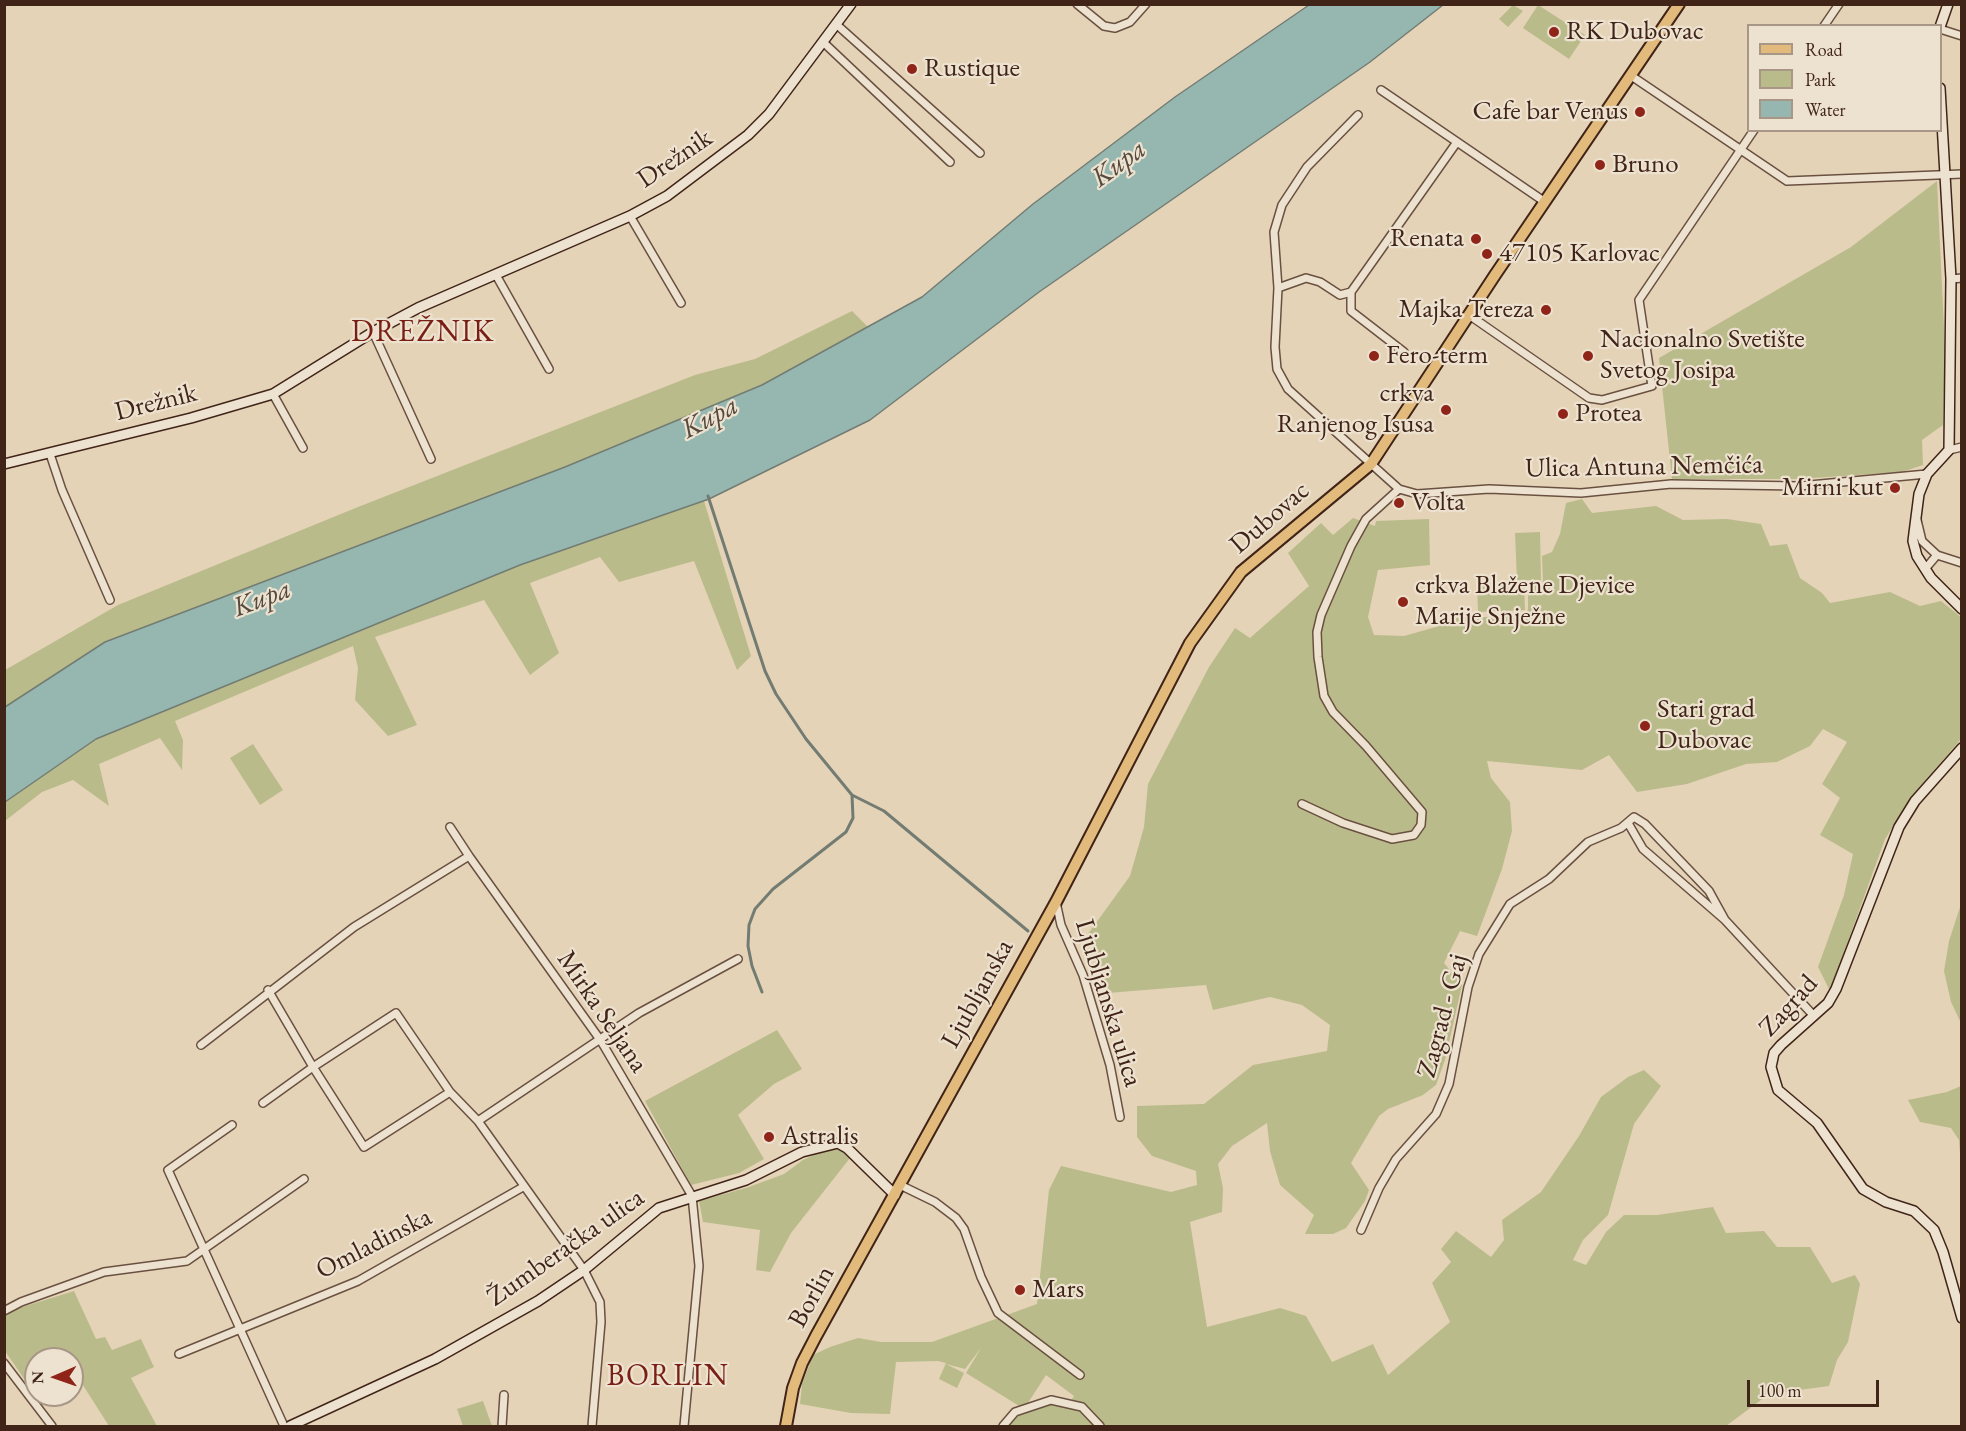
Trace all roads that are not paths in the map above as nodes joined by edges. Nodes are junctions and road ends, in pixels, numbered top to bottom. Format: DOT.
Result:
graph roads {
  1 [pos="851,4"];
  2 [pos="1077,4"];
  3 [pos="1146,4"];
  4 [pos="1679,4"];
  5 [pos="1839,4"];
  6 [pos="1948,4"];
  7 [pos="836,24"];
  8 [pos="1825,24"];
  9 [pos="1942,25"];
  10 [pos="1942,28"];
  11 [pos="1962,36"];
  12 [pos="823,42"];
  13 [pos="1630,75"];
  14 [pos="1381,90"];
  15 [pos="1358,115"];
  16 [pos="1942,117"];
  17 [pos="1753,132"];
  18 [pos="1457,142"];
  19 [pos="1740,150"];
  20 [pos="980,153"];
  21 [pos="950,162"];
  22 [pos="1962,174"];
  23 [pos="1944,175"];
  24 [pos="1545,202"];
  25 [pos="630,216"];
  26 [pos="496,275"];
  27 [pos="1962,278"];
  28 [pos="1951,279"];
  29 [pos="1278,288"];
  30 [pos="1350,292"];
  31 [pos="681,303"];
  32 [pos="1469,315"];
  33 [pos="373,332"];
  34 [pos="1404,352"];
  35 [pos="549,369"];
  36 [pos="273,394"];
  37 [pos="1962,447"];
  38 [pos="303,448"];
  39 [pos="1949,450"];
  40 [pos="50,454"];
  41 [pos="431,459"];
  42 [pos="4,464"];
  43 [pos="1371,464"];
  44 [pos="1927,474"];
  45 [pos="1399,489"];
  46 [pos="1916,514"];
  47 [pos="1937,555"];
  48 [pos="1962,563"];
  49 [pos="1925,569"];
  50 [pos="110,600"];
  51 [pos="1962,609"];
  52 [pos="1962,748"];
  53 [pos="1302,804"];
  54 [pos="1101,814"];
  55 [pos="1628,824"];
  56 [pos="450,828"];
  57 [pos="469,856"];
  58 [pos="1056,902"];
  59 [pos="1725,920"];
  60 [pos="738,959"];
  61 [pos="268,990"];
  62 [pos="1814,1016"];
  63 [pos="601,1041"];
  64 [pos="201,1045"];
  65 [pos="313,1068"];
  66 [pos="450,1092"];
  67 [pos="263,1103"];
  68 [pos="1120,1118"];
  69 [pos="478,1121"];
  70 [pos="232,1125"];
  71 [pos="304,1179"];
  72 [pos="523,1187"];
  73 [pos="897,1190"];
  74 [pos="692,1196"];
  75 [pos="1361,1230"];
  76 [pos="202,1250"];
  77 [pos="584,1270"];
  78 [pos="4,1311"];
  79 [pos="1962,1318"];
  80 [pos="239,1329"];
  81 [pos="179,1354"];
  82 [pos="4,1363"];
  83 [pos="1080,1375"];
  84 [pos="504,1395"];
  85 [pos="52,1426"];
  86 [pos="284,1426"];
  87 [pos="290,1426"];
  88 [pos="502,1426"];
  89 [pos="592,1426"];
  90 [pos="684,1426"];
  91 [pos="786,1426"];
  92 [pos="1003,1426"];
  93 [pos="1100,1426"];
  1 -- 7 [label="main road, Drežnik"];
  2 -- 3 [label="street"];
  4 -- 13 [label="main road, Dubovac"];
  5 -- 8 [label="street"];
  6 -- 9 [label="main road"];
  7 -- 12 [label="main road, Drežnik"];
  7 -- 20 [label="street"];
  10 -- 11 [label="street"];
  12 -- 21 [label="street"];
  12 -- 25 [label="main road, Drežnik"];
  13 -- 19 [label="street"];
  13 -- 24 [label="main road, Dubovac"];
  14 -- 18 [label="street"];
  15 -- 29 [label="street"];
  16 -- 23 [label="main road"];
  17 -- 19 [label="street"];
  18 -- 24 [label="street"];
  18 -- 30 [label="street"];
  19 -- 23 [label="street"];
  19 -- 32 [label="street"];
  22 -- 23 [label="street"];
  23 -- 28 [label="main road"];
  24 -- 32 [label="main road, Dubovac"];
  25 -- 26 [label="main road, Drežnik"];
  25 -- 31 [label="street"];
  26 -- 33 [label="main road, Drežnik"];
  26 -- 35 [label="street"];
  27 -- 28 [label="street"];
  28 -- 39 [label="main road"];
  29 -- 30 [label="street"];
  29 -- 43 [label="street"];
  30 -- 34 [label="street"];
  32 -- 43 [label="main road, Dubovac"];
  33 -- 36 [label="main road, Drežnik"];
  33 -- 41 [label="street"];
  36 -- 38 [label="street"];
  36 -- 40 [label="main road, Drežnik"];
  37 -- 39 [label="street"];
  39 -- 44 [label="main road"];
  40 -- 42 [label="main road, Drežnik"];
  40 -- 50 [label="street"];
  43 -- 45 [label="street"];
  43 -- 54 [label="main road, Dubovac"];
  44 -- 45 [label="street, Ulica Antuna Nemčića"];
  44 -- 46 [label="main road"];
  45 -- 53 [label="street"];
  46 -- 47 [label="street"];
  46 -- 49 [label="main road"];
  47 -- 48 [label="street"];
  47 -- 49 [label="street"];
  49 -- 51 [label="main road"];
  52 -- 62 [label="main road, Zagrad"];
  54 -- 58 [label="main road, Ljubljanska"];
  55 -- 59 [label="street, Zagrad - Gaj"];
  55 -- 59 [label="street, Zagrad - Gaj"];
  55 -- 75 [label="street, Zagrad - Gaj"];
  56 -- 57 [label="street, Mirka Seljana"];
  57 -- 61 [label="street"];
  57 -- 63 [label="street, Mirka Seljana"];
  58 -- 68 [label="street, Ljubljanska ulica"];
  58 -- 73 [label="main road, Ljubljanska"];
  59 -- 62 [label="street, Zagrad - Gaj"];
  60 -- 63 [label="street"];
  61 -- 64 [label="street"];
  61 -- 65 [label="street"];
  62 -- 79 [label="main road, Zagrad"];
  63 -- 69 [label="street"];
  63 -- 74 [label="street, Mirka Seljana"];
  65 -- 66 [label="street"];
  65 -- 66 [label="street"];
  65 -- 67 [label="street"];
  66 -- 69 [label="street"];
  69 -- 72 [label="street"];
  70 -- 76 [label="street"];
  71 -- 76 [label="street"];
  72 -- 77 [label="street"];
  72 -- 80 [label="street, Omladinska"];
  73 -- 74 [label="main road, Žumberačka ulica"];
  73 -- 83 [label="street"];
  73 -- 91 [label="main road, Borlin"];
  74 -- 77 [label="main road, Žumberačka ulica"];
  74 -- 90 [label="street"];
  76 -- 78 [label="street"];
  76 -- 80 [label="street"];
  77 -- 87 [label="main road, Žumberačka ulica"];
  77 -- 89 [label="street"];
  80 -- 81 [label="street, Omladinska"];
  80 -- 86 [label="street"];
  82 -- 85 [label="street"];
  84 -- 88 [label="street"];
  92 -- 93 [label="street"];
}
